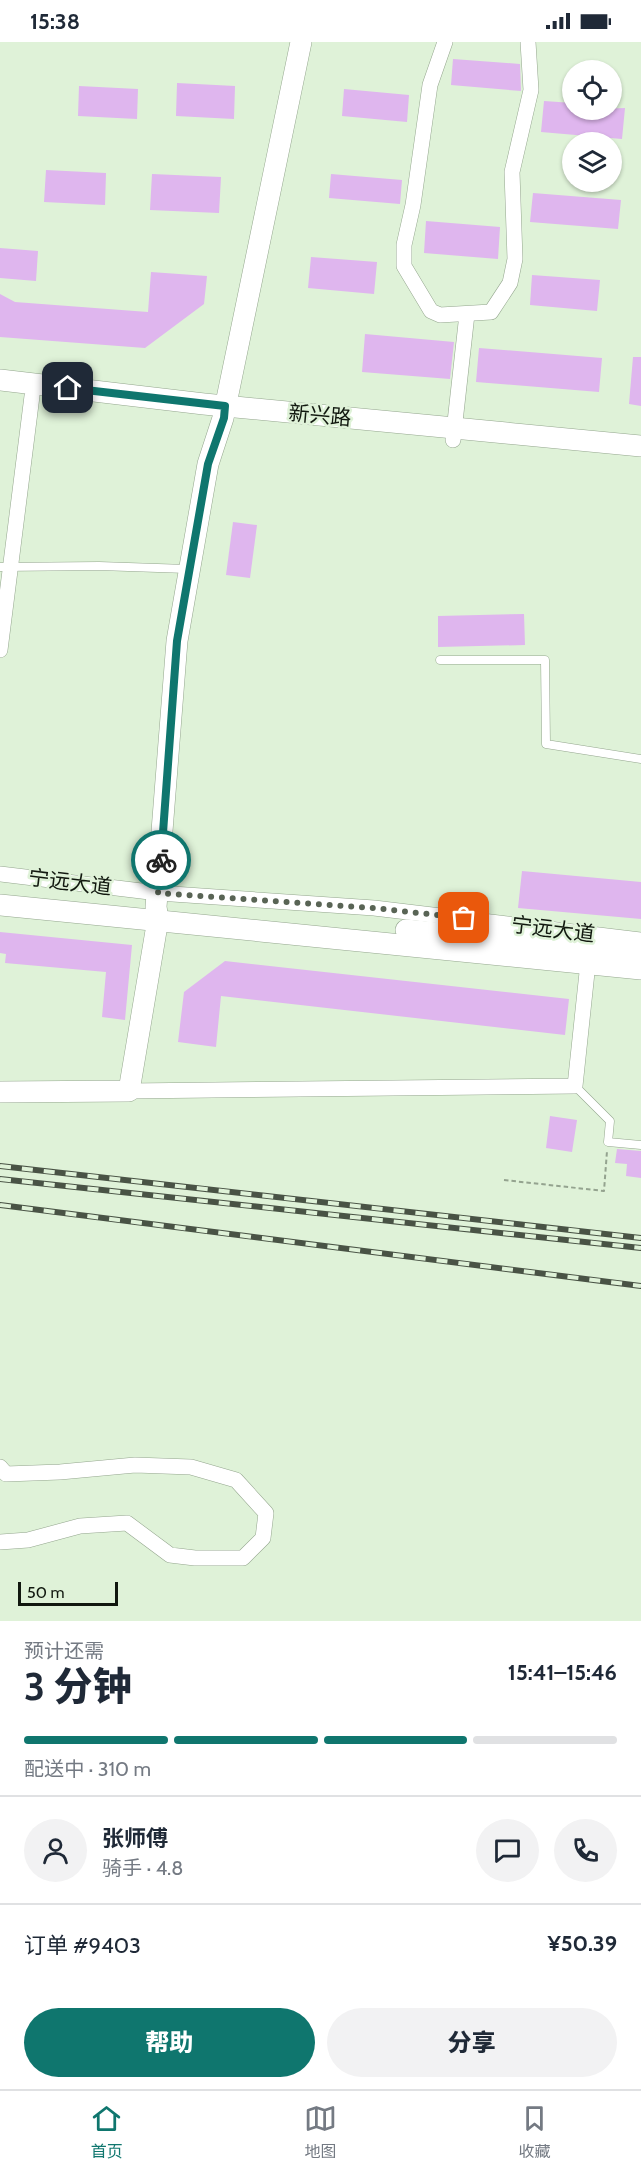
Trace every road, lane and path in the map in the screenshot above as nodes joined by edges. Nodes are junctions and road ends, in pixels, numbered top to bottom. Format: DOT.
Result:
graph roads {
  1 [pos="445,42"];
  2 [pos="528,42"];
  3 [pos="300,46"];
  4 [pos="467,314"];
  5 [pos="0,380"];
  6 [pos="0,393"];
  7 [pos="32,396"];
  8 [pos="224,412"];
  9 [pos="453,434"];
  10 [pos="641,446"];
  11 [pos="641,458"];
  12 [pos="5,568"];
  13 [pos="190,569"];
  14 [pos="0,650"];
  15 [pos="440,660"];
  16 [pos="641,759"];
  17 [pos="0,874"];
  18 [pos="0,891"];
  19 [pos="0,904"];
  20 [pos="157,906"];
  21 [pos="641,940"];
  22 [pos="641,953"];
  23 [pos="588,963"];
  24 [pos="641,969"];
  25 [pos="575,1086"];
  26 [pos="129,1091"];
  27 [pos="0,1092"];
  28 [pos="608,1142"];
  29 [pos="641,1145"];
  30 [pos="504,1180"];
  31 [pos="0,1467"];
  32 [pos="0,1542"];
  1 -- 4 [label="street"];
  2 -- 4 [label="street"];
  3 -- 8 [label="main road"];
  4 -- 9 [label="street"];
  5 -- 8 [label="main road, 新兴路"];
  6 -- 7 [label="main road, 新兴路"];
  7 -- 8 [label="main road, 新兴路"];
  7 -- 12 [label="street"];
  8 -- 9 [label="main road, 新兴路"];
  8 -- 13 [label="main road"];
  9 -- 10 [label="main road, 新兴路"];
  9 -- 11 [label="main road, 新兴路"];
  12 -- 13 [label="lane"];
  12 -- 14 [label="street"];
  13 -- 20 [label="main road"];
  15 -- 16 [label="lane"];
  17 -- 20 [label="street, 宁远大道"];
  18 -- 20 [label="main road, 宁远大道"];
  19 -- 20 [label="main road, 宁远大道"];
  20 -- 21 [label="street, 宁远大道"];
  20 -- 22 [label="main road, 宁远大道"];
  20 -- 23 [label="main road, 宁远大道"];
  20 -- 26 [label="main road"];
  23 -- 24 [label="main road, 宁远大道"];
  23 -- 25 [label="street"];
  25 -- 26 [label="street"];
  25 -- 28 [label="lane"];
  26 -- 27 [label="main road"];
  28 -- 29 [label="lane"];
  28 -- 30 [label="path"];
  31 -- 32 [label="street"];
}
